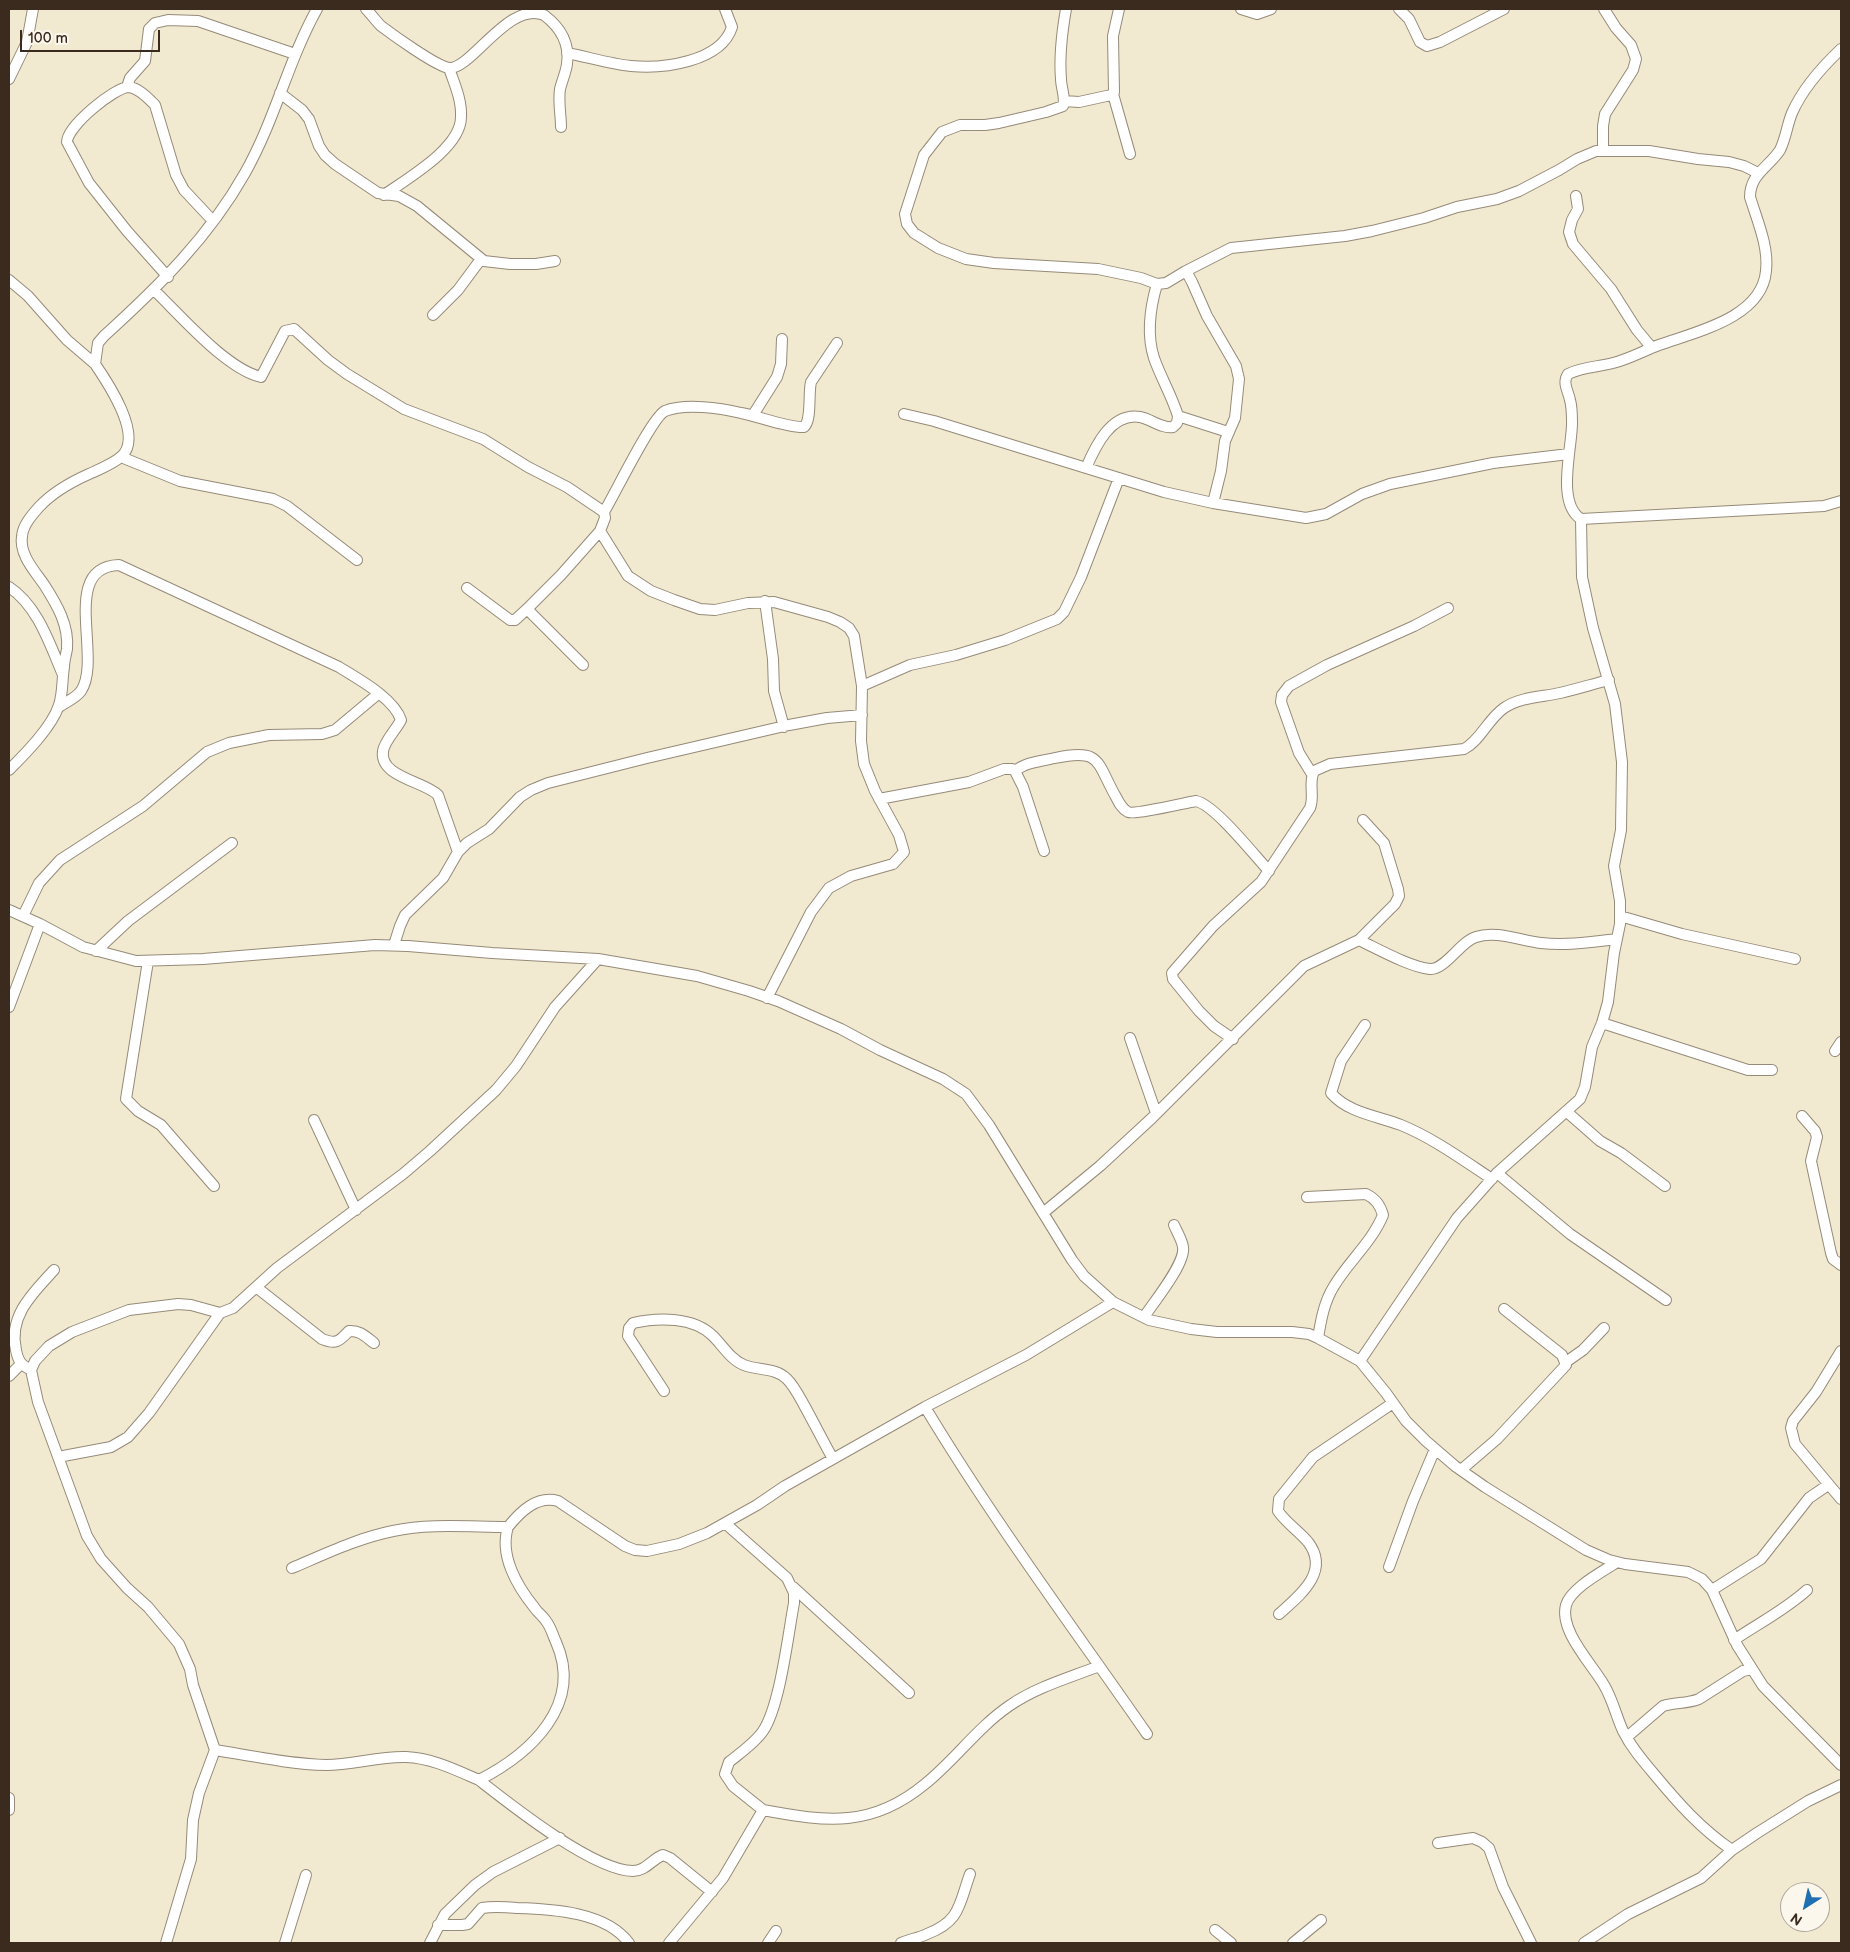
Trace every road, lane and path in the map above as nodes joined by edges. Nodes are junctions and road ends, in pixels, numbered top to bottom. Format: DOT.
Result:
graph roads {
  1 [pos="33,9"];
  2 [pos="317,9"];
  3 [pos="366,9"];
  4 [pos="535,9"];
  5 [pos="725,9"];
  6 [pos="1066,9"];
  7 [pos="1119,9"];
  8 [pos="1241,9"];
  9 [pos="1271,9"];
  10 [pos="1399,9"];
  11 [pos="1504,9"];
  12 [pos="1604,9"];
  13 [pos="1841,49"];
  14 [pos="567,53"];
  15 [pos="295,54"];
  16 [pos="449,68"];
  17 [pos="9,80"];
  18 [pos="128,87"];
  19 [pos="280,93"];
  20 [pos="1113,94"];
  21 [pos="1064,101"];
  22 [pos="561,127"];
  23 [pos="1603,150"];
  24 [pos="1130,154"];
  25 [pos="1758,173"];
  26 [pos="384,195"];
  27 [pos="1576,196"];
  28 [pos="213,221"];
  29 [pos="482,259"];
  30 [pos="555,261"];
  31 [pos="1186,271"];
  32 [pos="168,277"];
  33 [pos="9,280"];
  34 [pos="1157,284"];
  35 [pos="154,290"];
  36 [pos="433,315"];
  37 [pos="782,339"];
  38 [pos="837,343"];
  39 [pos="1652,348"];
  40 [pos="95,364"];
  41 [pos="904,414"];
  42 [pos="753,415"];
  43 [pos="1178,416"];
  44 [pos="1228,432"];
  45 [pos="1569,454"];
  46 [pos="121,457"];
  47 [pos="1086,468"];
  48 [pos="1119,478"];
  49 [pos="1841,501"];
  50 [pos="1213,503"];
  51 [pos="604,512"];
  52 [pos="1581,519"];
  53 [pos="600,530"];
  54 [pos="357,560"];
  55 [pos="9,587"];
  56 [pos="468,588"];
  57 [pos="765,601"];
  58 [pos="1448,608"];
  59 [pos="527,609"];
  60 [pos="583,665"];
  61 [pos="63,676"];
  62 [pos="1609,680"];
  63 [pos="862,686"];
  64 [pos="378,694"];
  65 [pos="59,707"];
  66 [pos="862,715"];
  67 [pos="784,726"];
  68 [pos="9,770"];
  69 [pos="1015,771"];
  70 [pos="1312,774"];
  71 [pos="879,799"];
  72 [pos="1363,820"];
  73 [pos="232,843"];
  74 [pos="1044,851"];
  75 [pos="458,852"];
  76 [pos="1269,872"];
  77 [pos="9,910"];
  78 [pos="23,916"];
  79 [pos="1620,916"];
  80 [pos="40,924"];
  81 [pos="1617,939"];
  82 [pos="1359,940"];
  83 [pos="394,945"];
  84 [pos="96,951"];
  85 [pos="598,959"];
  86 [pos="1795,959"];
  87 [pos="148,961"];
  88 [pos="767,998"];
  89 [pos="9,1007"];
  90 [pos="1602,1024"];
  91 [pos="1365,1025"];
  92 [pos="1130,1038"];
  93 [pos="1233,1039"];
  94 [pos="1841,1042"];
  95 [pos="1835,1051"];
  96 [pos="1772,1070"];
  97 [pos="1567,1112"];
  98 [pos="1156,1114"];
  99 [pos="1802,1116"];
  100 [pos="314,1120"];
  101 [pos="1494,1176"];
  102 [pos="214,1186"];
  103 [pos="1665,1186"];
  104 [pos="1307,1197"];
  105 [pos="356,1210"];
  106 [pos="1043,1213"];
  107 [pos="1174,1225"];
  108 [pos="1841,1265"];
  109 [pos="54,1270"];
  110 [pos="256,1287"];
  111 [pos="1666,1300"];
  112 [pos="1113,1302"];
  113 [pos="1504,1309"];
  114 [pos="220,1313"];
  115 [pos="1144,1318"];
  116 [pos="1604,1328"];
  117 [pos="1318,1338"];
  118 [pos="374,1343"];
  119 [pos="1841,1351"];
  120 [pos="1360,1361"];
  121 [pos="1566,1362"];
  122 [pos="21,1364"];
  123 [pos="31,1370"];
  124 [pos="9,1376"];
  125 [pos="664,1391"];
  126 [pos="1393,1402"];
  127 [pos="925,1407"];
  128 [pos="1436,1450"];
  129 [pos="58,1457"];
  130 [pos="833,1459"];
  131 [pos="1465,1473"];
  132 [pos="1828,1485"];
  133 [pos="1841,1499"];
  134 [pos="726,1524"];
  135 [pos="508,1526"];
  136 [pos="1617,1562"];
  137 [pos="1388,1567"];
  138 [pos="292,1568"];
  139 [pos="792,1587"];
  140 [pos="1712,1590"];
  141 [pos="1807,1590"];
  142 [pos="1279,1614"];
  143 [pos="1734,1640"];
  144 [pos="1099,1666"];
  145 [pos="1752,1669"];
  146 [pos="908,1693"];
  147 [pos="1147,1734"];
  148 [pos="1627,1737"];
  149 [pos="215,1750"];
  150 [pos="1841,1765"];
  151 [pos="479,1780"];
  152 [pos="1841,1785"];
  153 [pos="9,1798"];
  154 [pos="9,1810"];
  155 [pos="763,1810"];
  156 [pos="560,1838"];
  157 [pos="1438,1843"];
  158 [pos="1732,1850"];
  159 [pos="970,1874"];
  160 [pos="306,1875"];
  161 [pos="712,1892"];
  162 [pos="1322,1920"];
  163 [pos="438,1925"];
  164 [pos="1215,1930"];
  165 [pos="776,1931"];
  166 [pos="166,1943"];
  167 [pos="285,1943"];
  168 [pos="430,1943"];
  169 [pos="630,1943"];
  170 [pos="670,1943"];
  171 [pos="768,1943"];
  172 [pos="902,1943"];
  173 [pos="1231,1943"];
  174 [pos="1293,1943"];
  175 [pos="1530,1943"];
  176 [pos="1584,1943"];
  1 -- 17 [label="street"];
  2 -- 15 [label="street"];
  3 -- 16 [label="street"];
  4 -- 14 [label="street"];
  4 -- 16 [label="street"];
  5 -- 14 [label="street"];
  6 -- 21 [label="street"];
  7 -- 20 [label="street"];
  8 -- 9 [label="street"];
  10 -- 11 [label="street"];
  12 -- 23 [label="street"];
  13 -- 25 [label="street"];
  14 -- 22 [label="street"];
  15 -- 18 [label="street"];
  15 -- 19 [label="street"];
  16 -- 26 [label="street"];
  18 -- 28 [label="street"];
  18 -- 32 [label="street"];
  19 -- 26 [label="street"];
  19 -- 28 [label="street"];
  20 -- 21 [label="street"];
  20 -- 24 [label="street"];
  21 -- 34 [label="street"];
  23 -- 25 [label="street"];
  23 -- 31 [label="street"];
  25 -- 39 [label="street"];
  26 -- 29 [label="street"];
  27 -- 39 [label="street"];
  28 -- 32 [label="street"];
  29 -- 30 [label="street"];
  29 -- 36 [label="street"];
  31 -- 34 [label="street"];
  31 -- 44 [label="street"];
  32 -- 35 [label="street"];
  33 -- 40 [label="street"];
  34 -- 43 [label="street"];
  35 -- 40 [label="street"];
  35 -- 51 [label="street"];
  37 -- 42 [label="street"];
  38 -- 42 [label="street"];
  39 -- 45 [label="street"];
  40 -- 46 [label="street"];
  41 -- 47 [label="street"];
  42 -- 51 [label="street"];
  43 -- 44 [label="street"];
  43 -- 47 [label="street"];
  44 -- 50 [label="street"];
  45 -- 50 [label="street"];
  45 -- 52 [label="street"];
  46 -- 54 [label="street"];
  46 -- 61 [label="street"];
  47 -- 48 [label="street"];
  48 -- 50 [label="street"];
  48 -- 63 [label="street"];
  49 -- 52 [label="street"];
  51 -- 53 [label="street"];
  52 -- 62 [label="street"];
  53 -- 57 [label="street"];
  53 -- 59 [label="street"];
  55 -- 61 [label="street"];
  56 -- 59 [label="street"];
  57 -- 63 [label="street"];
  57 -- 67 [label="street"];
  58 -- 70 [label="street"];
  59 -- 60 [label="street"];
  61 -- 65 [label="street"];
  62 -- 70 [label="street"];
  62 -- 79 [label="street"];
  63 -- 66 [label="street"];
  64 -- 65 [label="street"];
  64 -- 75 [label="street"];
  64 -- 78 [label="street"];
  65 -- 68 [label="street"];
  66 -- 67 [label="street"];
  66 -- 71 [label="street"];
  67 -- 75 [label="street"];
  69 -- 71 [label="street"];
  69 -- 74 [label="street"];
  69 -- 76 [label="street"];
  70 -- 76 [label="street"];
  71 -- 88 [label="street"];
  72 -- 82 [label="street"];
  73 -- 84 [label="street"];
  75 -- 83 [label="street"];
  76 -- 93 [label="street"];
  77 -- 78 [label="street"];
  78 -- 80 [label="street"];
  79 -- 81 [label="street"];
  79 -- 86 [label="street"];
  80 -- 84 [label="street"];
  80 -- 89 [label="street"];
  81 -- 82 [label="street"];
  81 -- 90 [label="street"];
  82 -- 93 [label="street"];
  83 -- 85 [label="street"];
  83 -- 87 [label="street"];
  84 -- 87 [label="street"];
  85 -- 88 [label="street"];
  85 -- 105 [label="street"];
  87 -- 102 [label="street"];
  88 -- 106 [label="street"];
  90 -- 96 [label="street"];
  90 -- 97 [label="street"];
  91 -- 101 [label="street"];
  92 -- 98 [label="street"];
  93 -- 98 [label="street"];
  94 -- 95 [label="street"];
  97 -- 101 [label="street"];
  97 -- 103 [label="street"];
  98 -- 106 [label="street"];
  99 -- 108 [label="street"];
  100 -- 105 [label="street"];
  101 -- 111 [label="street"];
  101 -- 120 [label="street"];
  104 -- 117 [label="street"];
  105 -- 110 [label="street"];
  106 -- 112 [label="street"];
  107 -- 115 [label="street"];
  109 -- 122 [label="street"];
  110 -- 114 [label="street"];
  110 -- 118 [label="street"];
  112 -- 115 [label="street"];
  112 -- 127 [label="street"];
  113 -- 121 [label="street"];
  114 -- 123 [label="street"];
  114 -- 129 [label="street"];
  115 -- 117 [label="street"];
  116 -- 121 [label="street"];
  117 -- 120 [label="street"];
  119 -- 132 [label="street"];
  120 -- 126 [label="street"];
  121 -- 131 [label="street"];
  122 -- 123 [label="street"];
  122 -- 124 [label="street"];
  123 -- 129 [label="street"];
  125 -- 130 [label="street"];
  126 -- 128 [label="street"];
  126 -- 142 [label="street"];
  127 -- 130 [label="street"];
  127 -- 144 [label="street"];
  128 -- 131 [label="street"];
  128 -- 137 [label="street"];
  129 -- 149 [label="street"];
  130 -- 134 [label="street"];
  131 -- 136 [label="street"];
  132 -- 133 [label="street"];
  132 -- 140 [label="street"];
  134 -- 135 [label="street"];
  134 -- 139 [label="street"];
  135 -- 138 [label="street"];
  135 -- 151 [label="street"];
  136 -- 140 [label="street"];
  136 -- 148 [label="street"];
  139 -- 146 [label="street"];
  139 -- 155 [label="street"];
  140 -- 143 [label="street"];
  141 -- 143 [label="street"];
  143 -- 145 [label="street"];
  144 -- 147 [label="street"];
  144 -- 155 [label="street"];
  145 -- 148 [label="street"];
  145 -- 150 [label="street"];
  148 -- 158 [label="street"];
  149 -- 151 [label="street"];
  149 -- 166 [label="street"];
  151 -- 156 [label="street"];
  152 -- 158 [label="street"];
  153 -- 154 [label="street"];
  155 -- 161 [label="street"];
  156 -- 161 [label="street"];
  156 -- 163 [label="street"];
  157 -- 175 [label="street"];
  158 -- 176 [label="street"];
  159 -- 172 [label="street"];
  160 -- 167 [label="street"];
  161 -- 170 [label="street"];
  162 -- 174 [label="street"];
  163 -- 168 [label="street"];
  163 -- 169 [label="street"];
  164 -- 173 [label="street"];
  165 -- 171 [label="street"];
}
